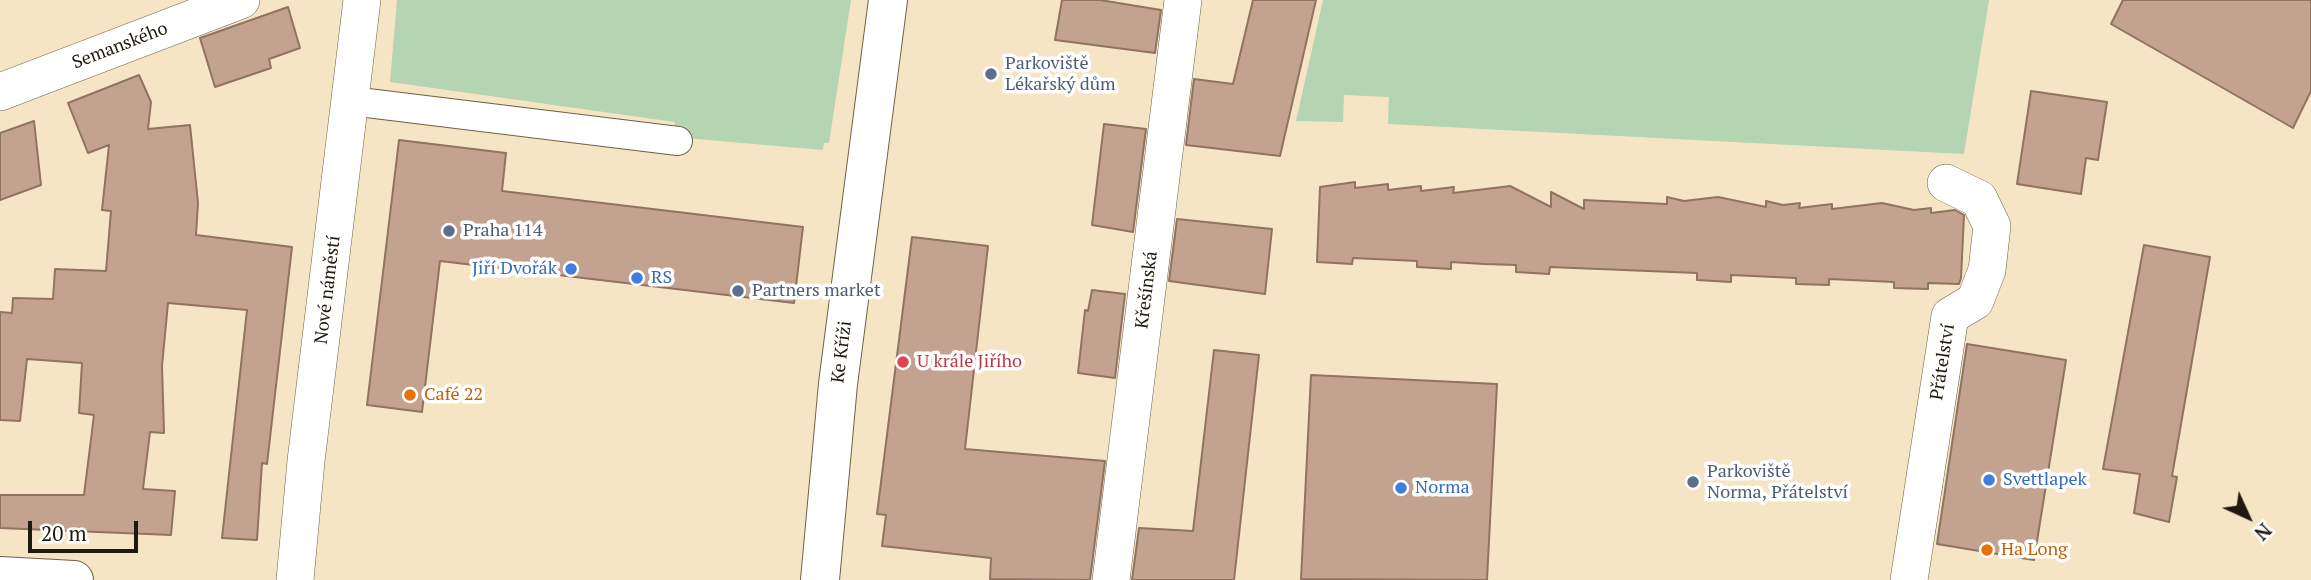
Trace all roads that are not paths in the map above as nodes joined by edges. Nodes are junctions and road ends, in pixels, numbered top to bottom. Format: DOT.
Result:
graph roads {
  1 [pos="241,0"];
  2 [pos="362,0"];
  3 [pos="888,0"];
  4 [pos="1183,0"];
  5 [pos="0,92"];
  6 [pos="351,102"];
  7 [pos="678,141"];
  8 [pos="1946,183"];
  9 [pos="0,576"];
  10 [pos="74,580"];
  11 [pos="295,580"];
  12 [pos="820,580"];
  13 [pos="1111,580"];
  14 [pos="1909,580"];
  1 -- 5 [label="street, Semanského"];
  2 -- 6 [label="street, Nové náměstí"];
  3 -- 12 [label="street, Ke Kříži"];
  4 -- 13 [label="street, Křešínská"];
  6 -- 7 [label="street"];
  6 -- 11 [label="street, Nové náměstí"];
  8 -- 14 [label="street, Přátelství"];
  9 -- 10 [label="street"];
}
